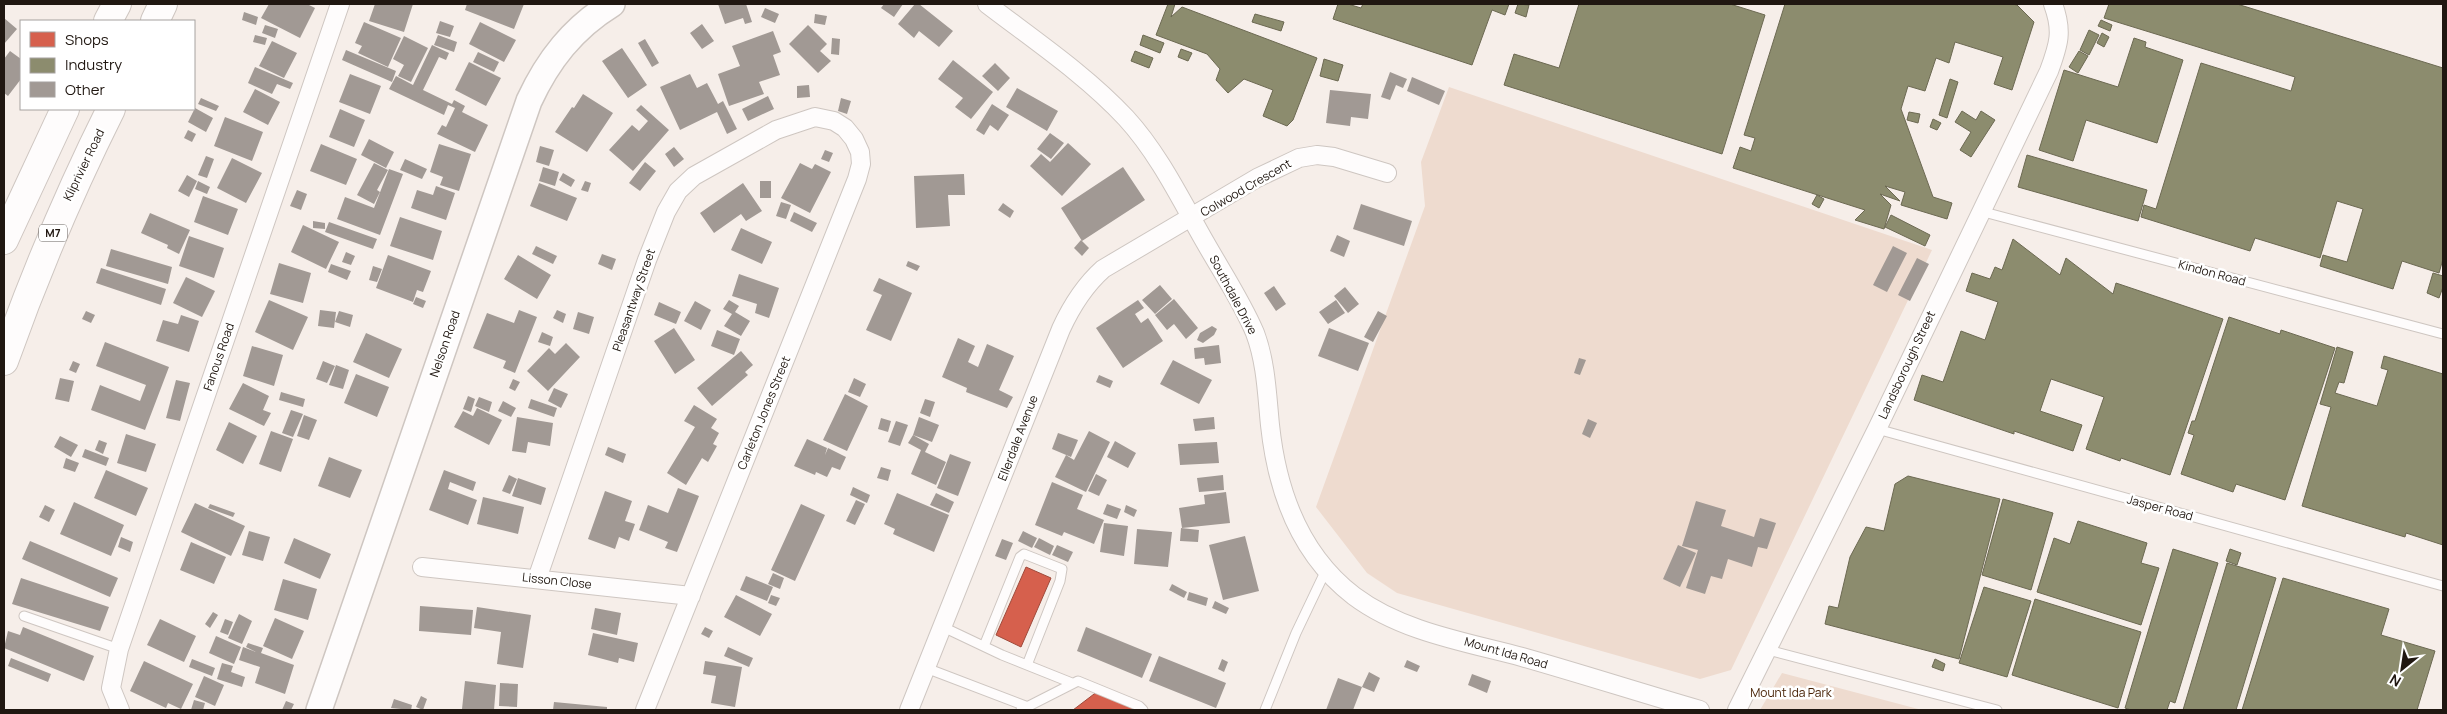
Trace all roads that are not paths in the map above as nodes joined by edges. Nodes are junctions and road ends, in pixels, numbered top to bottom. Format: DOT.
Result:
graph roads {
  1 [pos="117,4"];
  2 [pos="163,4"];
  3 [pos="340,4"];
  4 [pos="612,4"];
  5 [pos="987,4"];
  6 [pos="2055,9"];
  7 [pos="109,20"];
  8 [pos="155,20"];
  9 [pos="65,110"];
  10 [pos="111,110"];
  11 [pos="834,121"];
  12 [pos="1387,173"];
  13 [pos="1980,211"];
  14 [pos="1192,219"];
  15 [pos="4,240"];
  16 [pos="2443,334"];
  17 [pos="4,361"];
  18 [pos="1877,429"];
  19 [pos="422,567"];
  20 [pos="1326,570"];
  21 [pos="537,579"];
  22 [pos="2443,586"];
  23 [pos="691,596"];
  24 [pos="24,616"];
  25 [pos="943,627"];
  26 [pos="984,646"];
  27 [pos="119,649"];
  28 [pos="1768,650"];
  29 [pos="1027,665"];
  30 [pos="926,668"];
  31 [pos="1072,683"];
  32 [pos="1025,708"];
  33 [pos="120,710"];
  34 [pos="319,710"];
  35 [pos="645,710"];
  36 [pos="909,710"];
  37 [pos="1143,710"];
  38 [pos="1265,710"];
  39 [pos="1700,710"];
  40 [pos="1736,710"];
  41 [pos="1997,710"];
  1 -- 7 [label="main road"];
  2 -- 8 [label="main road"];
  3 -- 27 [label="street, Fanous Road"];
  4 -- 34 [label="street, Nelson Road"];
  5 -- 14 [label="street, Southdale Drive"];
  6 -- 13 [label="street, Landsborough Street"];
  9 -- 15 [label="main road"];
  10 -- 17 [label="main road, Kliprivier Road / M7"];
  11 -- 21 [label="street, Pleasantway Street"];
  11 -- 23 [label="street, Carleton Jones Street"];
  12 -- 14 [label="street, Colwood Crescent"];
  13 -- 16 [label="lane, Kindon Road"];
  13 -- 18 [label="street, Landsborough Street"];
  14 -- 20 [label="street, Southdale Drive"];
  14 -- 25 [label="street, Ellerdale Avenue"];
  18 -- 22 [label="lane, Jasper Road"];
  18 -- 28 [label="street, Landsborough Street"];
  19 -- 21 [label="street, Lisson Close"];
  20 -- 38 [label="lane"];
  20 -- 39 [label="street, Mount Ida Road"];
  21 -- 23 [label="street, Lisson Close"];
  23 -- 35 [label="street, Carleton Jones Street"];
  24 -- 27 [label="lane"];
  25 -- 26 [label="lane"];
  25 -- 30 [label="street, Ellerdale Avenue"];
  26 -- 29 [label="lane"];
  26 -- 29 [label="lane"];
  27 -- 33 [label="street, Fanous Road"];
  28 -- 40 [label="street, Landsborough Street"];
  28 -- 41 [label="lane"];
  29 -- 31 [label="lane"];
  30 -- 32 [label="lane"];
  30 -- 36 [label="street, Ellerdale Avenue"];
  31 -- 32 [label="lane"];
  31 -- 37 [label="lane"];
}
